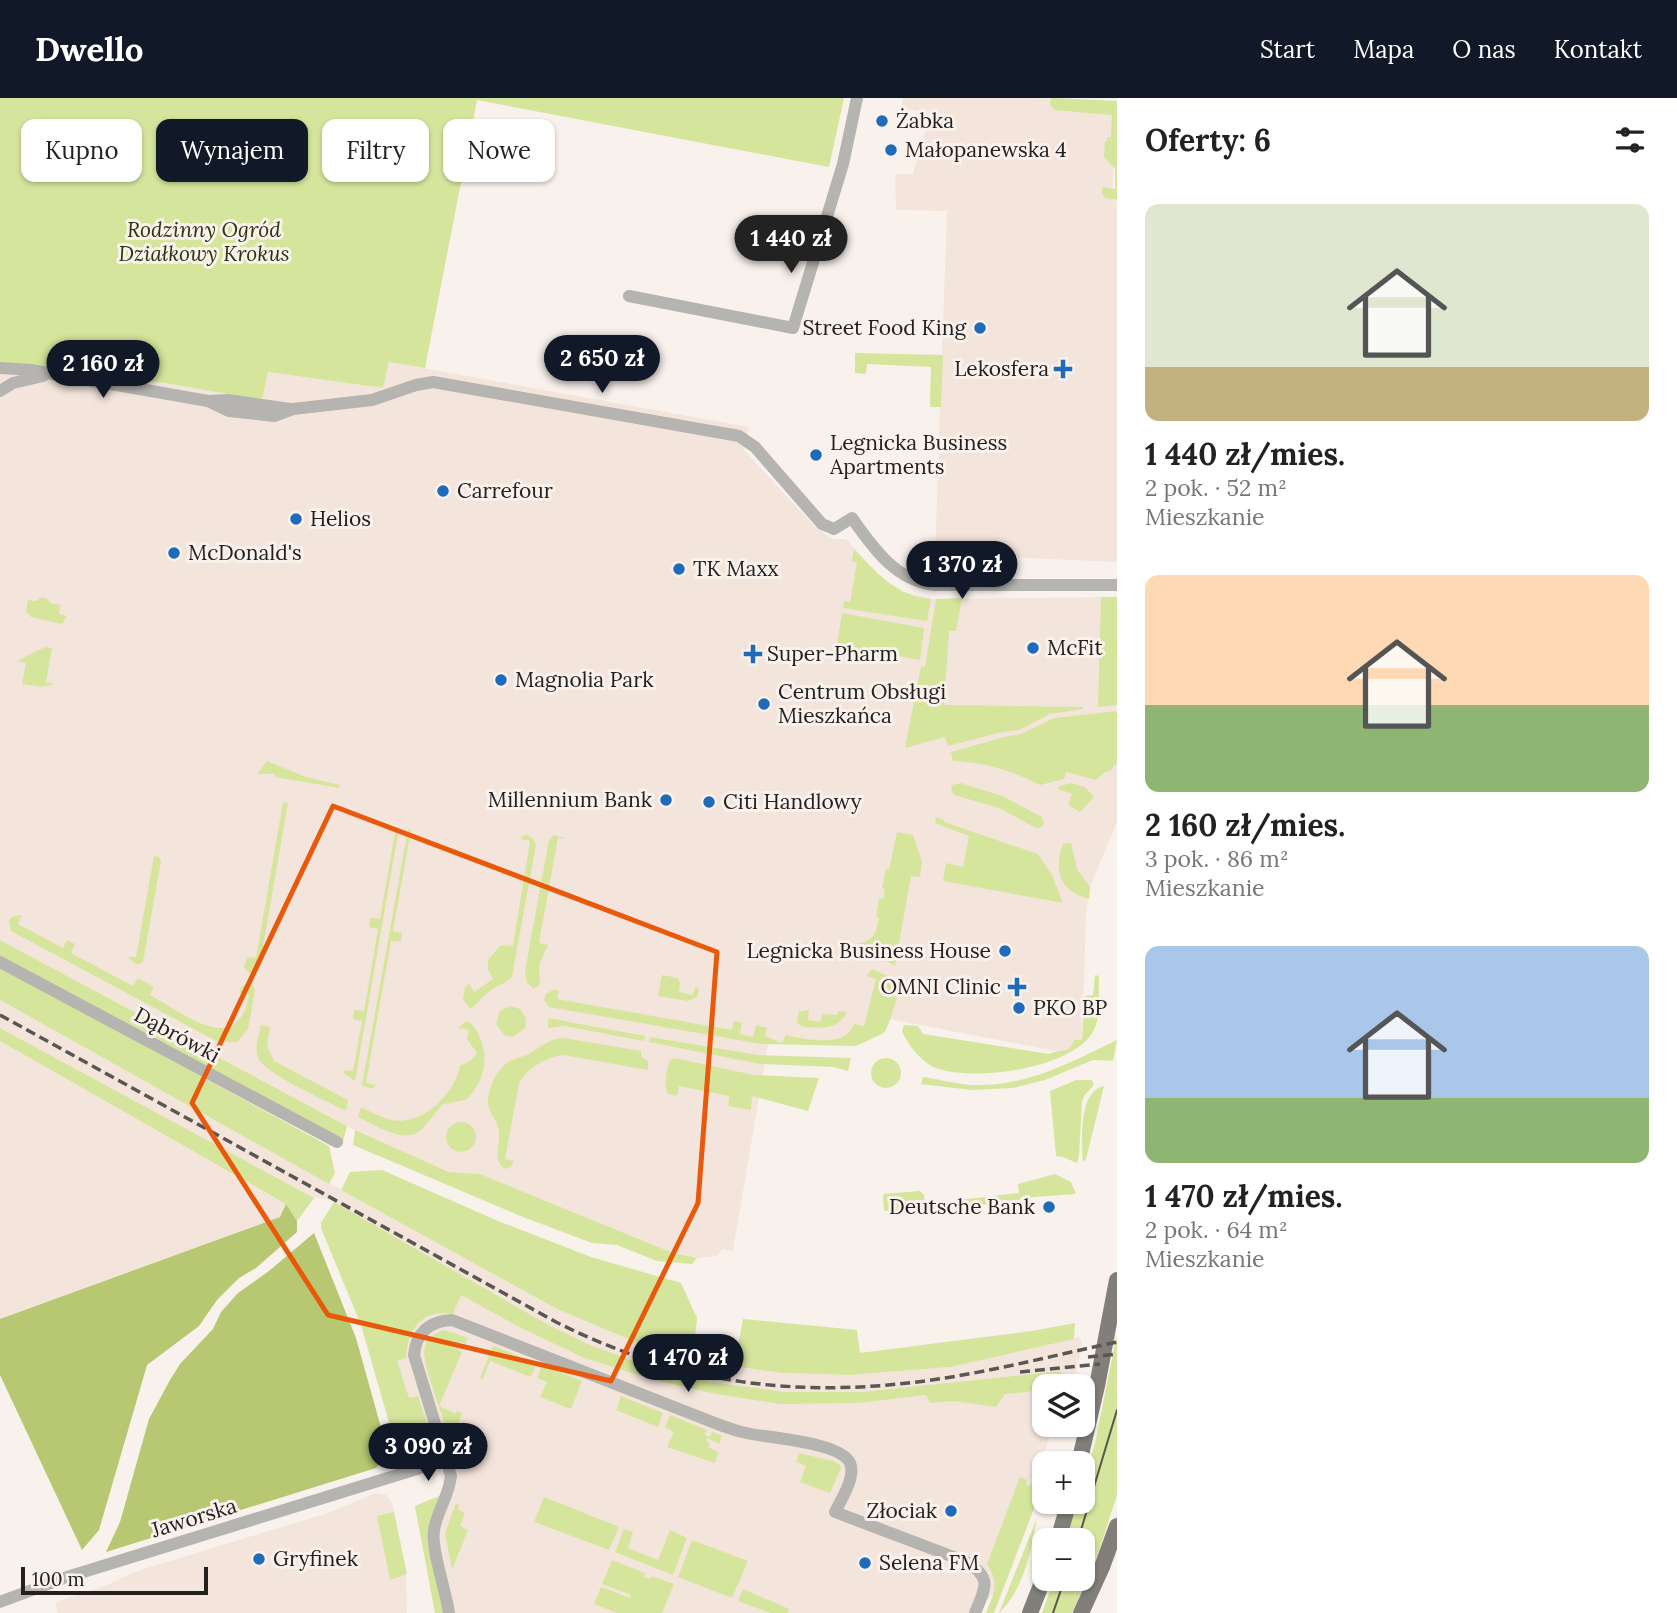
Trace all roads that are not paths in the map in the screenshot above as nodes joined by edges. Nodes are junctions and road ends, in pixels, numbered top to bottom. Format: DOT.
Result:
graph roads {
  1 [pos="857,98"];
  2 [pos="629,296"];
  3 [pos="0,368"];
  4 [pos="50,375"];
  5 [pos="0,391"];
  6 [pos="1117,585"];
  7 [pos="0,962"];
  8 [pos="337,1142"];
  9 [pos="1117,1280"];
  10 [pos="1082,1451"];
  11 [pos="446,1460"];
  12 [pos="1117,1526"];
  13 [pos="1112,1557"];
  14 [pos="1039,1591"];
  15 [pos="0,1602"];
  16 [pos="449,1613"];
  17 [pos="975,1613"];
  18 [pos="1030,1613"];
  19 [pos="1081,1613"];
  1 -- 2 [label="street"];
  3 -- 4 [label="street"];
  4 -- 5 [label="street"];
  4 -- 6 [label="street"];
  7 -- 8 [label="street, Dąbrówki"];
  9 -- 10 [label="main road"];
  11 -- 15 [label="street, Jaworska"];
  11 -- 16 [label="street"];
  11 -- 17 [label="street"];
  12 -- 13 [label="main road"];
  13 -- 19 [label="main road"];
  14 -- 18 [label="main road"];
}
